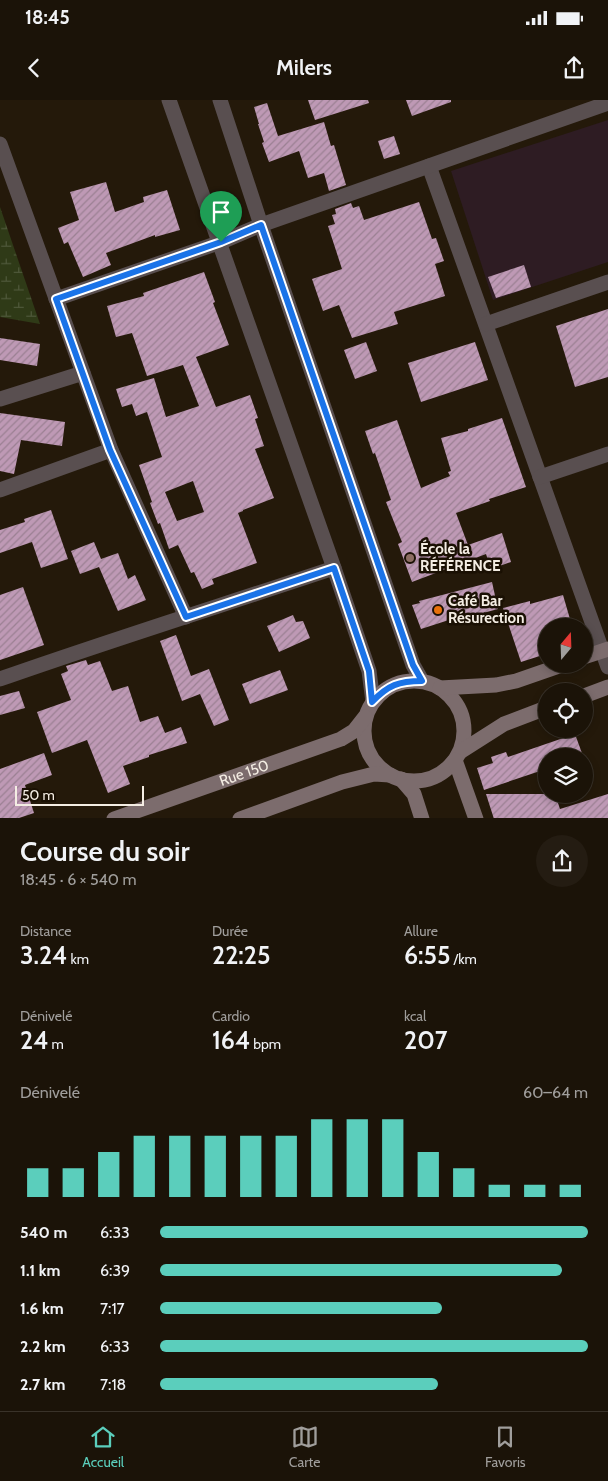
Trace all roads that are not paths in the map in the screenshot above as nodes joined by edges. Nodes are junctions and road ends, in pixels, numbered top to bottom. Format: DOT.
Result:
graph roads {
  1 [pos="169,100"];
  2 [pos="220,100"];
  3 [pos="608,104"];
  4 [pos="0,146"];
  5 [pos="429,166"];
  6 [pos="261,225"];
  7 [pos="221,242"];
  8 [pos="608,282"];
  9 [pos="56,299"];
  10 [pos="486,324"];
  11 [pos="83,373"];
  12 [pos="0,399"];
  13 [pos="110,450"];
  14 [pos="608,454"];
  15 [pos="540,477"];
  16 [pos="0,490"];
  17 [pos="334,568"];
  18 [pos="186,617"];
  19 [pos="605,650"];
  20 [pos="593,654"];
  21 [pos="608,667"];
  22 [pos="539,673"];
  23 [pos="0,679"];
  24 [pos="422,681"];
  25 [pos="608,687"];
  26 [pos="440,688"];
  27 [pos="593,693"];
  28 [pos="372,702"];
  29 [pos="538,711"];
  30 [pos="365,717"];
  31 [pos="457,756"];
  32 [pos="395,777"];
  33 [pos="114,818"];
  34 [pos="240,818"];
  35 [pos="422,818"];
  36 [pos="476,818"];
  1 -- 7 [label="street"];
  2 -- 6 [label="street"];
  3 -- 5 [label="street"];
  4 -- 9 [label="street"];
  5 -- 6 [label="street"];
  5 -- 10 [label="street"];
  6 -- 7 [label="street"];
  6 -- 24 [label="street"];
  7 -- 9 [label="street"];
  7 -- 17 [label="street"];
  8 -- 10 [label="street"];
  9 -- 11 [label="street"];
  10 -- 15 [label="street"];
  11 -- 12 [label="street"];
  11 -- 13 [label="street"];
  13 -- 16 [label="street"];
  13 -- 18 [label="street"];
  14 -- 15 [label="street"];
  15 -- 19 [label="street"];
  17 -- 18 [label="street"];
  17 -- 28 [label="street"];
  18 -- 23 [label="street"];
  19 -- 20 [label="main road"];
  19 -- 21 [label="street"];
  22 -- 26 [label="main road"];
  24 -- 26 [label="main road"];
  24 -- 28 [label="main road"];
  25 -- 27 [label="main road"];
  26 -- 31 [label="main road"];
  28 -- 30 [label="main road"];
  29 -- 31 [label="main road"];
  30 -- 32 [label="main road"];
  30 -- 33 [label="main road, Rue 150"];
  31 -- 32 [label="main road"];
  31 -- 36 [label="main road"];
  32 -- 34 [label="main road"];
  32 -- 35 [label="main road"];
}
